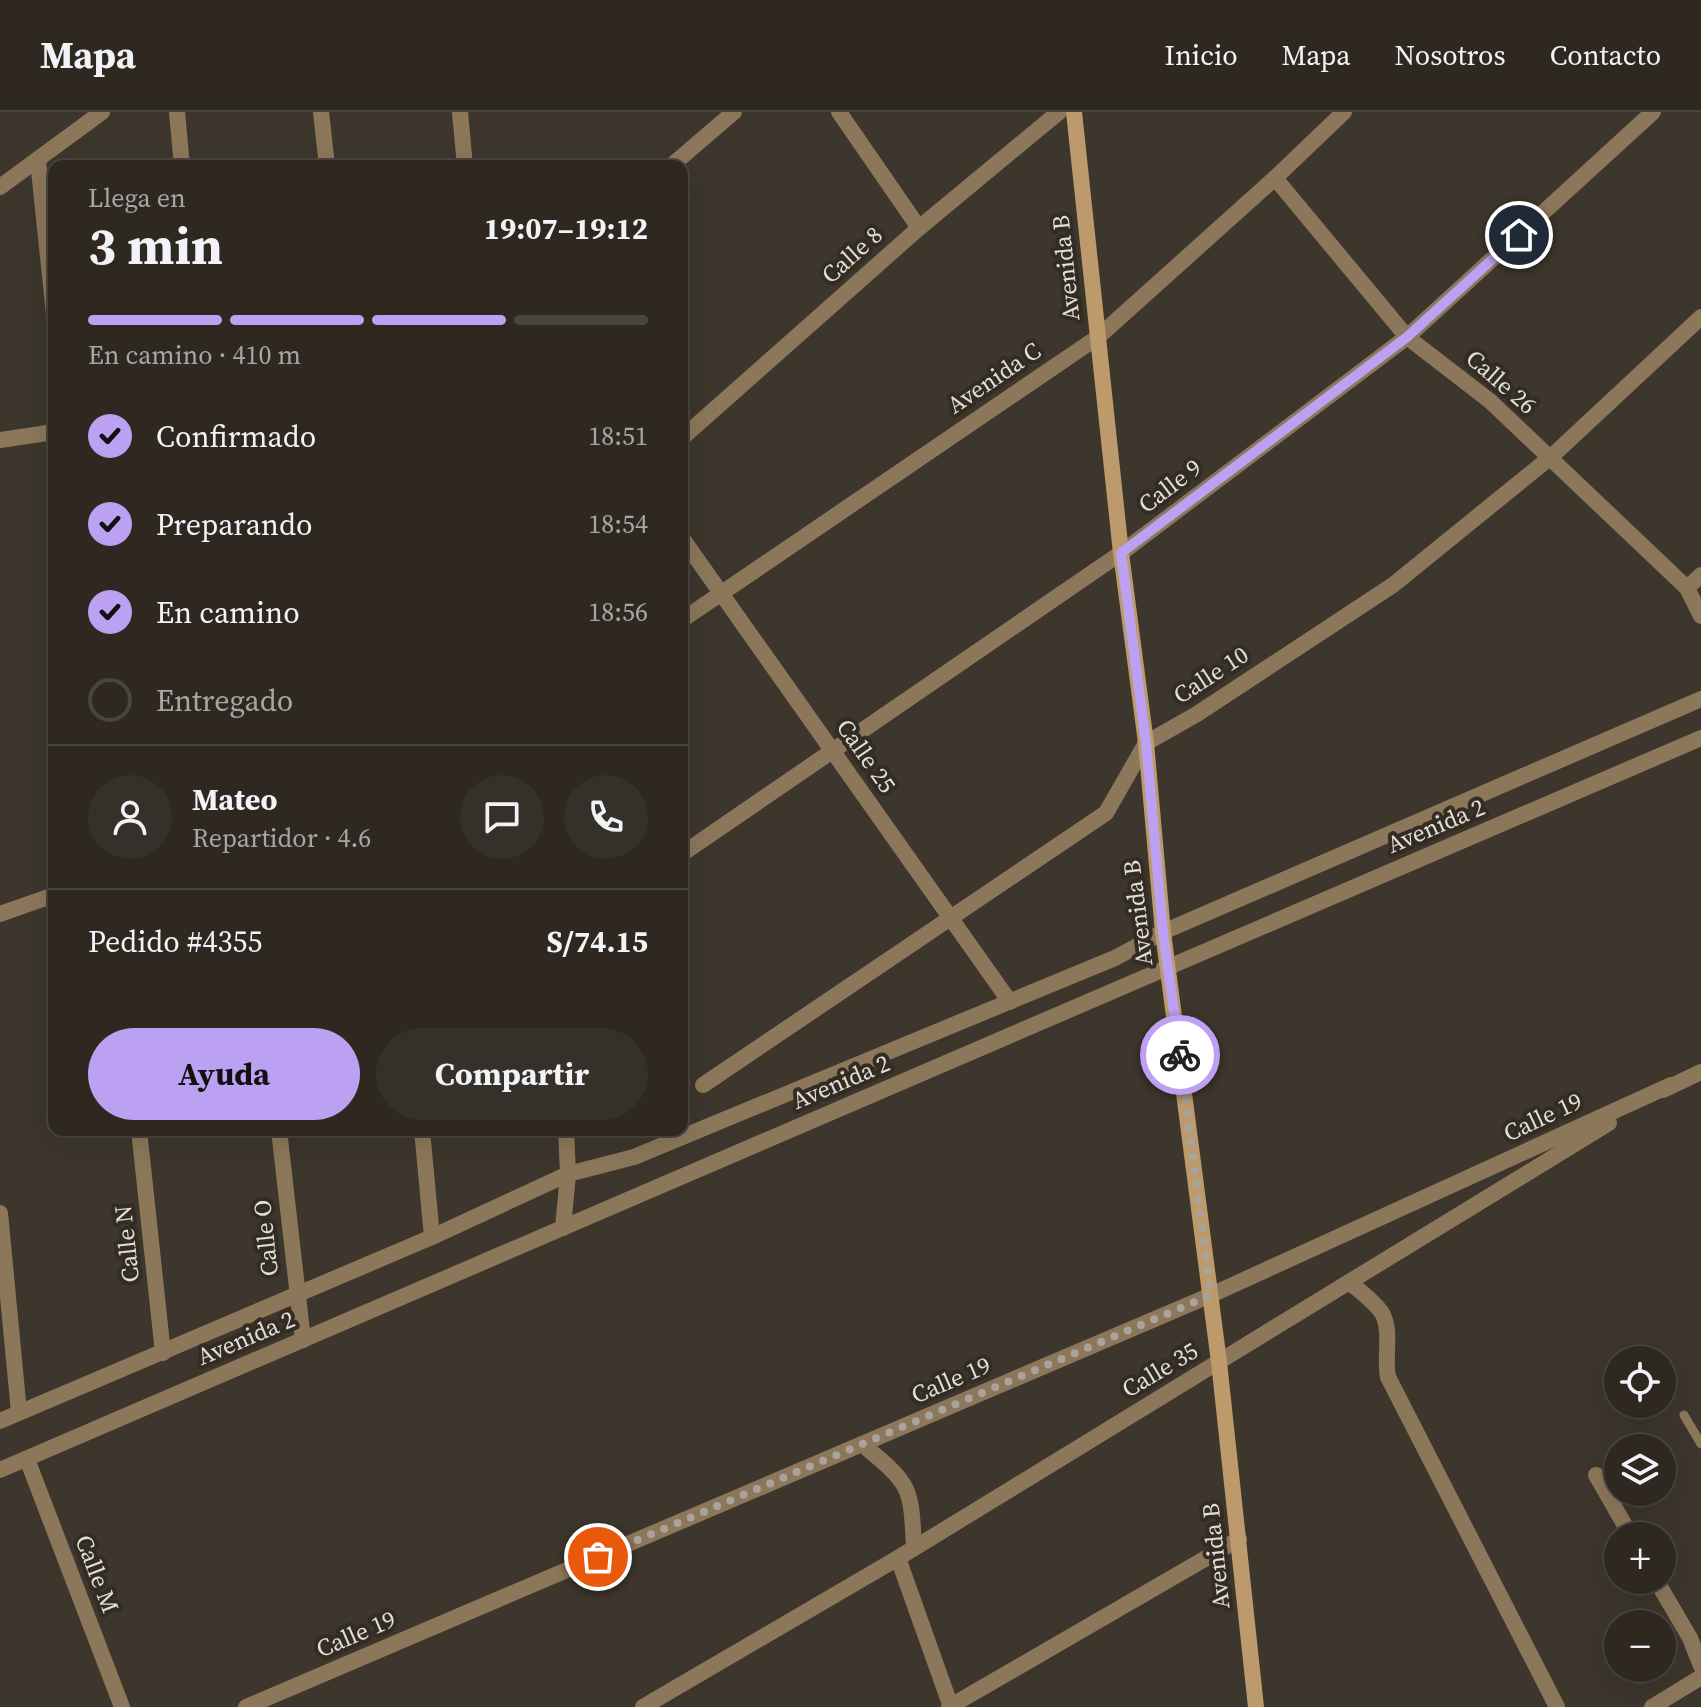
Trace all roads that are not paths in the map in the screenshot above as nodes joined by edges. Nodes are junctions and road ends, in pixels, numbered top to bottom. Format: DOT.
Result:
graph roads {
  1 [pos="102,112"];
  2 [pos="177,112"];
  3 [pos="321,112"];
  4 [pos="460,112"];
  5 [pos="734,112"];
  6 [pos="839,112"];
  7 [pos="1059,112"];
  8 [pos="1074,112"];
  9 [pos="1344,112"];
  10 [pos="1653,112"];
  11 [pos="181,160"];
  12 [pos="326,160"];
  13 [pos="464,160"];
  14 [pos="678,160"];
  15 [pos="38,161"];
  16 [pos="1275,178"];
  17 [pos="0,187"];
  18 [pos="919,228"];
  19 [pos="48,257"];
  20 [pos="1701,317"];
  21 [pos="1098,337"];
  22 [pos="1407,337"];
  23 [pos="48,433"];
  24 [pos="688,433"];
  25 [pos="0,440"];
  26 [pos="1549,458"];
  27 [pos="688,546"];
  28 [pos="1121,553"];
  29 [pos="1701,575"];
  30 [pos="1687,588"];
  31 [pos="721,593"];
  32 [pos="688,616"];
  33 [pos="1701,616"];
  34 [pos="1701,699"];
  35 [pos="1701,738"];
  36 [pos="1146,743"];
  37 [pos="833,750"];
  38 [pos="688,850"];
  39 [pos="48,897"];
  40 [pos="0,914"];
  41 [pos="951,919"];
  42 [pos="1163,932"];
  43 [pos="1168,967"];
  44 [pos="1010,1002"];
  45 [pos="1701,1072"];
  46 [pos="703,1085"];
  47 [pos="1671,1085"];
  48 [pos="688,1135"];
  49 [pos="140,1136"];
  50 [pos="280,1136"];
  51 [pos="423,1136"];
  52 [pos="566,1136"];
  53 [pos="685,1136"];
  54 [pos="568,1174"];
  55 [pos="0,1213"];
  56 [pos="563,1228"];
  57 [pos="432,1237"];
  58 [pos="1349,1282"];
  59 [pos="296,1295"];
  60 [pos="1211,1295"];
  61 [pos="303,1340"];
  62 [pos="163,1353"];
  63 [pos="1219,1362"];
  64 [pos="19,1412"];
  65 [pos="1684,1415"];
  66 [pos="0,1421"];
  67 [pos="862,1444"];
  68 [pos="1701,1444"];
  69 [pos="27,1459"];
  70 [pos="0,1470"];
  71 [pos="1596,1475"];
  72 [pos="1623,1522"];
  73 [pos="1239,1539"];
  74 [pos="914,1548"];
  75 [pos="898,1558"];
  76 [pos="1664,1594"];
  77 [pos="1701,1666"];
  78 [pos="1701,1677"];
  79 [pos="122,1707"];
  80 [pos="246,1707"];
  81 [pos="643,1707"];
  82 [pos="950,1707"];
  83 [pos="1256,1707"];
  84 [pos="1557,1707"];
  85 [pos="1652,1707"];
  1 -- 15 [label="street"];
  2 -- 11 [label="street"];
  3 -- 12 [label="street"];
  4 -- 13 [label="street"];
  5 -- 14 [label="street"];
  6 -- 18 [label="street"];
  7 -- 18 [label="street, Calle 8"];
  8 -- 21 [label="street, Avenida B"];
  9 -- 16 [label="street, Avenida C"];
  10 -- 22 [label="street, Calle 9"];
  15 -- 17 [label="street"];
  15 -- 19 [label="street"];
  16 -- 21 [label="street, Avenida C"];
  16 -- 22 [label="street, Calle 26"];
  18 -- 24 [label="street, Calle 8"];
  20 -- 26 [label="street, Calle 10"];
  21 -- 28 [label="street, Avenida B"];
  21 -- 31 [label="street, Avenida C"];
  22 -- 26 [label="street, Calle 26"];
  22 -- 28 [label="street, Calle 9"];
  23 -- 25 [label="street"];
  26 -- 30 [label="street, Calle 26"];
  26 -- 36 [label="street, Calle 10"];
  27 -- 31 [label="street, Calle 25"];
  28 -- 36 [label="street, Avenida B"];
  28 -- 37 [label="street, Calle 9"];
  29 -- 30 [label="street"];
  30 -- 33 [label="street, Calle 26"];
  31 -- 32 [label="street, Avenida C"];
  31 -- 37 [label="street, Calle 25"];
  34 -- 42 [label="street, Avenida 2"];
  35 -- 43 [label="street, Avenida 2"];
  36 -- 41 [label="street"];
  36 -- 42 [label="street, Avenida B"];
  37 -- 38 [label="street, Calle 9"];
  37 -- 41 [label="street, Calle 25"];
  39 -- 40 [label="street"];
  41 -- 44 [label="street, Calle 25"];
  41 -- 46 [label="street"];
  42 -- 43 [label="street, Avenida B"];
  42 -- 44 [label="street, Avenida 2"];
  43 -- 56 [label="street, Avenida 2"];
  43 -- 60 [label="street, Avenida B"];
  44 -- 48 [label="street, Avenida 2"];
  45 -- 47 [label="street, Calle 35"];
  47 -- 58 [label="street, Calle 35"];
  47 -- 60 [label="street, Calle 19"];
  49 -- 62 [label="street, Calle N"];
  50 -- 59 [label="street, Calle O"];
  51 -- 57 [label="street"];
  52 -- 54 [label="street"];
  53 -- 54 [label="street, Avenida 2"];
  54 -- 56 [label="street"];
  54 -- 57 [label="street, Avenida 2"];
  55 -- 64 [label="street"];
  56 -- 61 [label="street, Avenida 2"];
  57 -- 59 [label="street, Avenida 2"];
  58 -- 63 [label="street, Calle 35"];
  58 -- 84 [label="street"];
  59 -- 61 [label="street, Calle O"];
  59 -- 62 [label="street, Avenida 2"];
  60 -- 63 [label="street, Avenida B"];
  60 -- 67 [label="street, Calle 19"];
  61 -- 69 [label="street, Avenida 2"];
  62 -- 64 [label="street, Avenida 2"];
  63 -- 73 [label="street, Avenida B"];
  63 -- 74 [label="street, Calle 35"];
  64 -- 66 [label="street, Avenida 2"];
  65 -- 68 [label="lane"];
  67 -- 74 [label="street"];
  67 -- 80 [label="street, Calle 19"];
  69 -- 70 [label="street, Avenida 2"];
  69 -- 79 [label="street, Calle M"];
  71 -- 72 [label="street"];
  73 -- 82 [label="street"];
  73 -- 83 [label="street, Avenida B"];
  74 -- 75 [label="street, Calle 35"];
  75 -- 81 [label="street, Calle 35"];
  75 -- 82 [label="street"];
  76 -- 77 [label="street"];
  78 -- 85 [label="street"];
}
